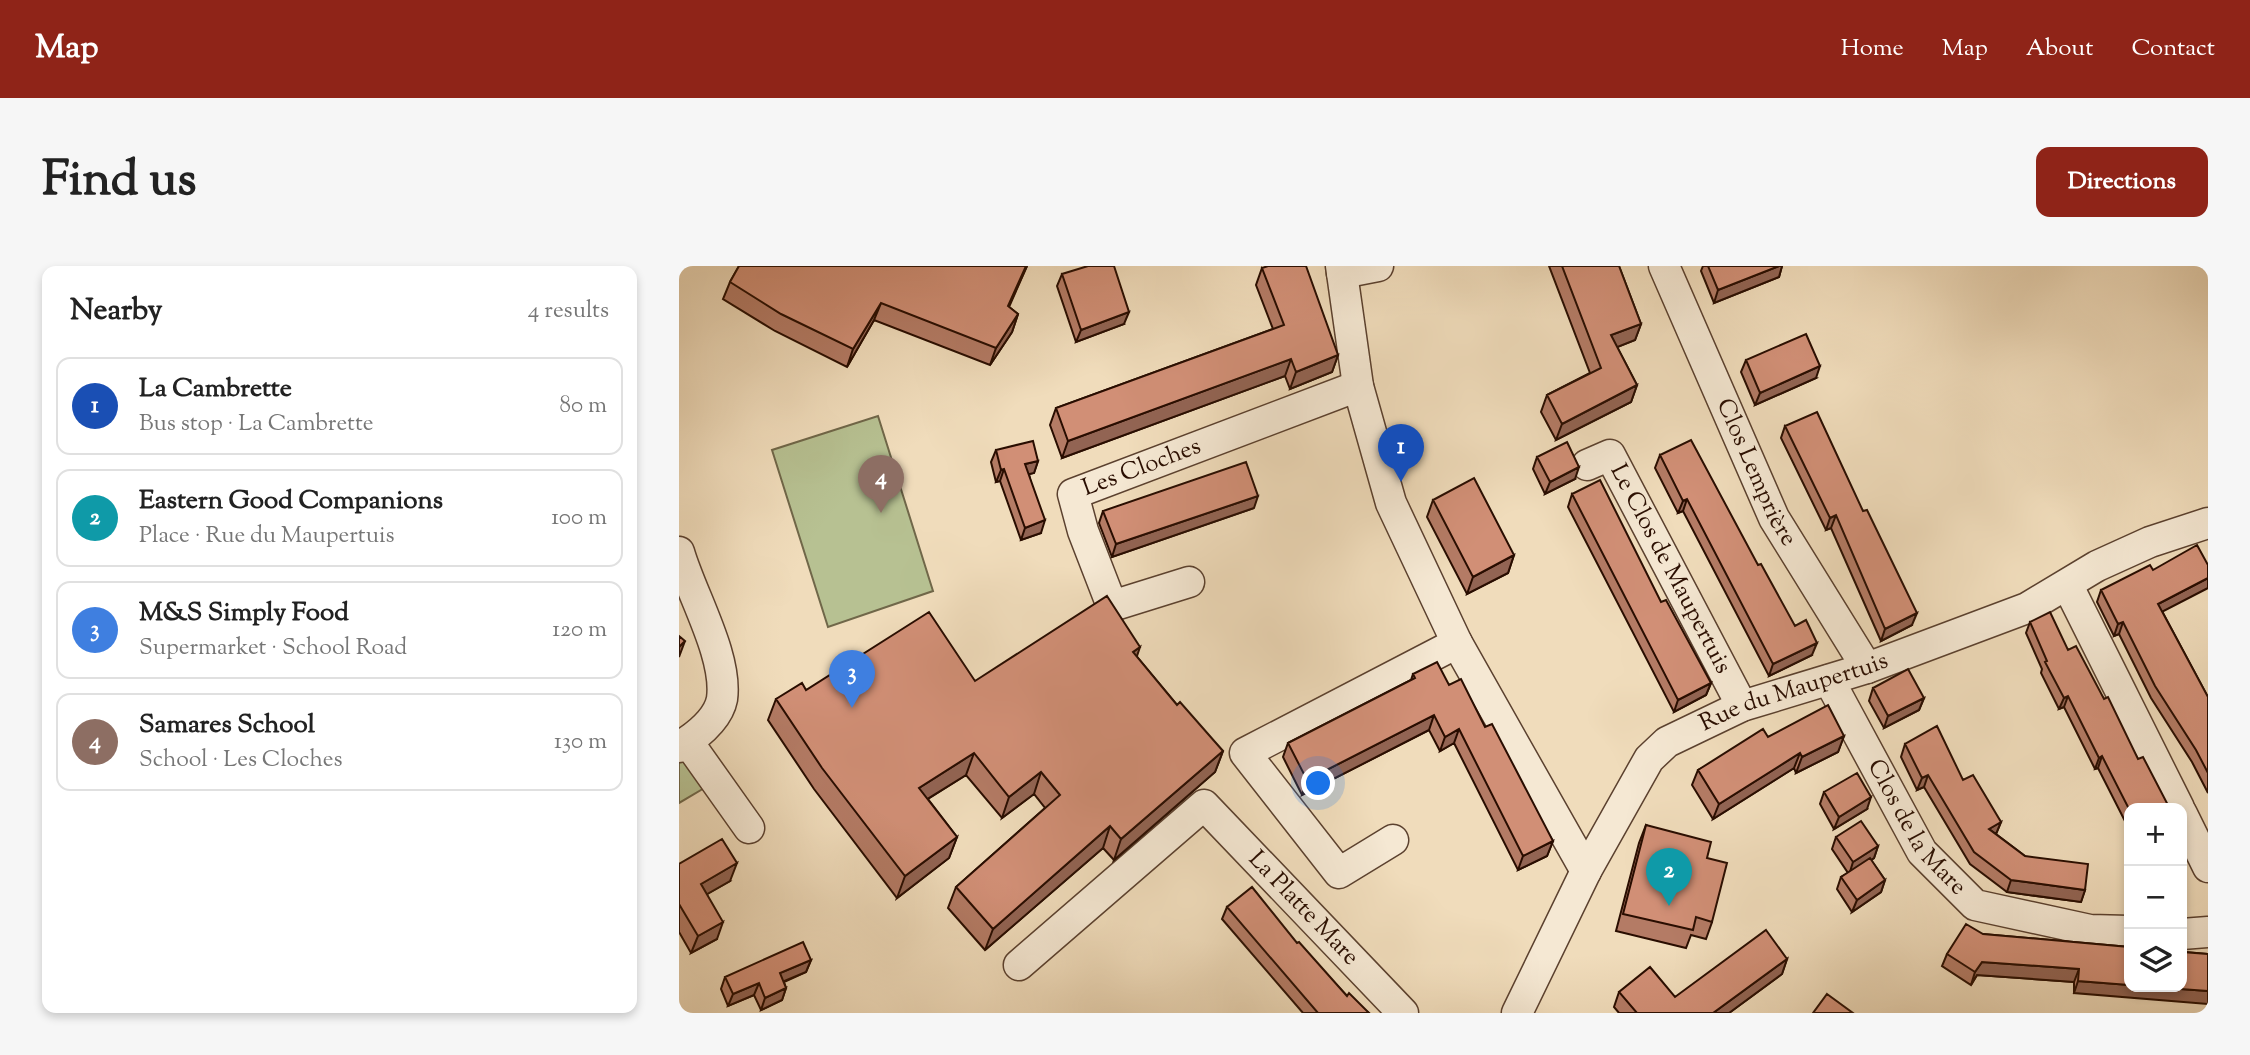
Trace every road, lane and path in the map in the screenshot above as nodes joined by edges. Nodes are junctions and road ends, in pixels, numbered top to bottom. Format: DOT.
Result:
graph roads {
  1 [pos="1378,266"];
  2 [pos="1664,266"];
  3 [pos="1342,269"];
  4 [pos="1358,386"];
  5 [pos="1587,466"];
  6 [pos="2208,523"];
  7 [pos="679,552"];
  8 [pos="1189,582"];
  9 [pos="2068,586"];
  10 [pos="1457,643"];
  11 [pos="1867,668"];
  12 [pos="1829,680"];
  13 [pos="1742,706"];
  14 [pos="683,744"];
  15 [pos="2176,803"];
  16 [pos="2187,824"];
  17 [pos="749,828"];
  18 [pos="1393,840"];
  19 [pos="2208,867"];
  20 [pos="1586,871"];
  21 [pos="2124,932"];
  22 [pos="2208,932"];
  23 [pos="2187,934"];
  24 [pos="1019,965"];
  25 [pos="1531,1007"];
  26 [pos="1403,1013"];
  1 -- 3 [label="street"];
  2 -- 11 [label="street, Clos Lemprière"];
  3 -- 4 [label="street"];
  4 -- 8 [label="street, Les Cloches"];
  4 -- 10 [label="street"];
  5 -- 13 [label="street, Le Clos de Maupertuis"];
  6 -- 9 [label="street, Rue du Maupertuis"];
  7 -- 14 [label="street"];
  9 -- 11 [label="street, Rue du Maupertuis"];
  9 -- 15 [label="street"];
  10 -- 18 [label="street"];
  10 -- 20 [label="street"];
  11 -- 12 [label="street, Rue du Maupertuis"];
  12 -- 13 [label="street, Rue du Maupertuis"];
  12 -- 21 [label="street, Clos de la Mare"];
  13 -- 20 [label="street, Rue du Maupertuis"];
  14 -- 17 [label="street"];
  16 -- 19 [label="street"];
  20 -- 25 [label="street, Rue du Maupertuis"];
  22 -- 23 [label="street"];
  24 -- 26 [label="street, La Platte Mare"];
}
